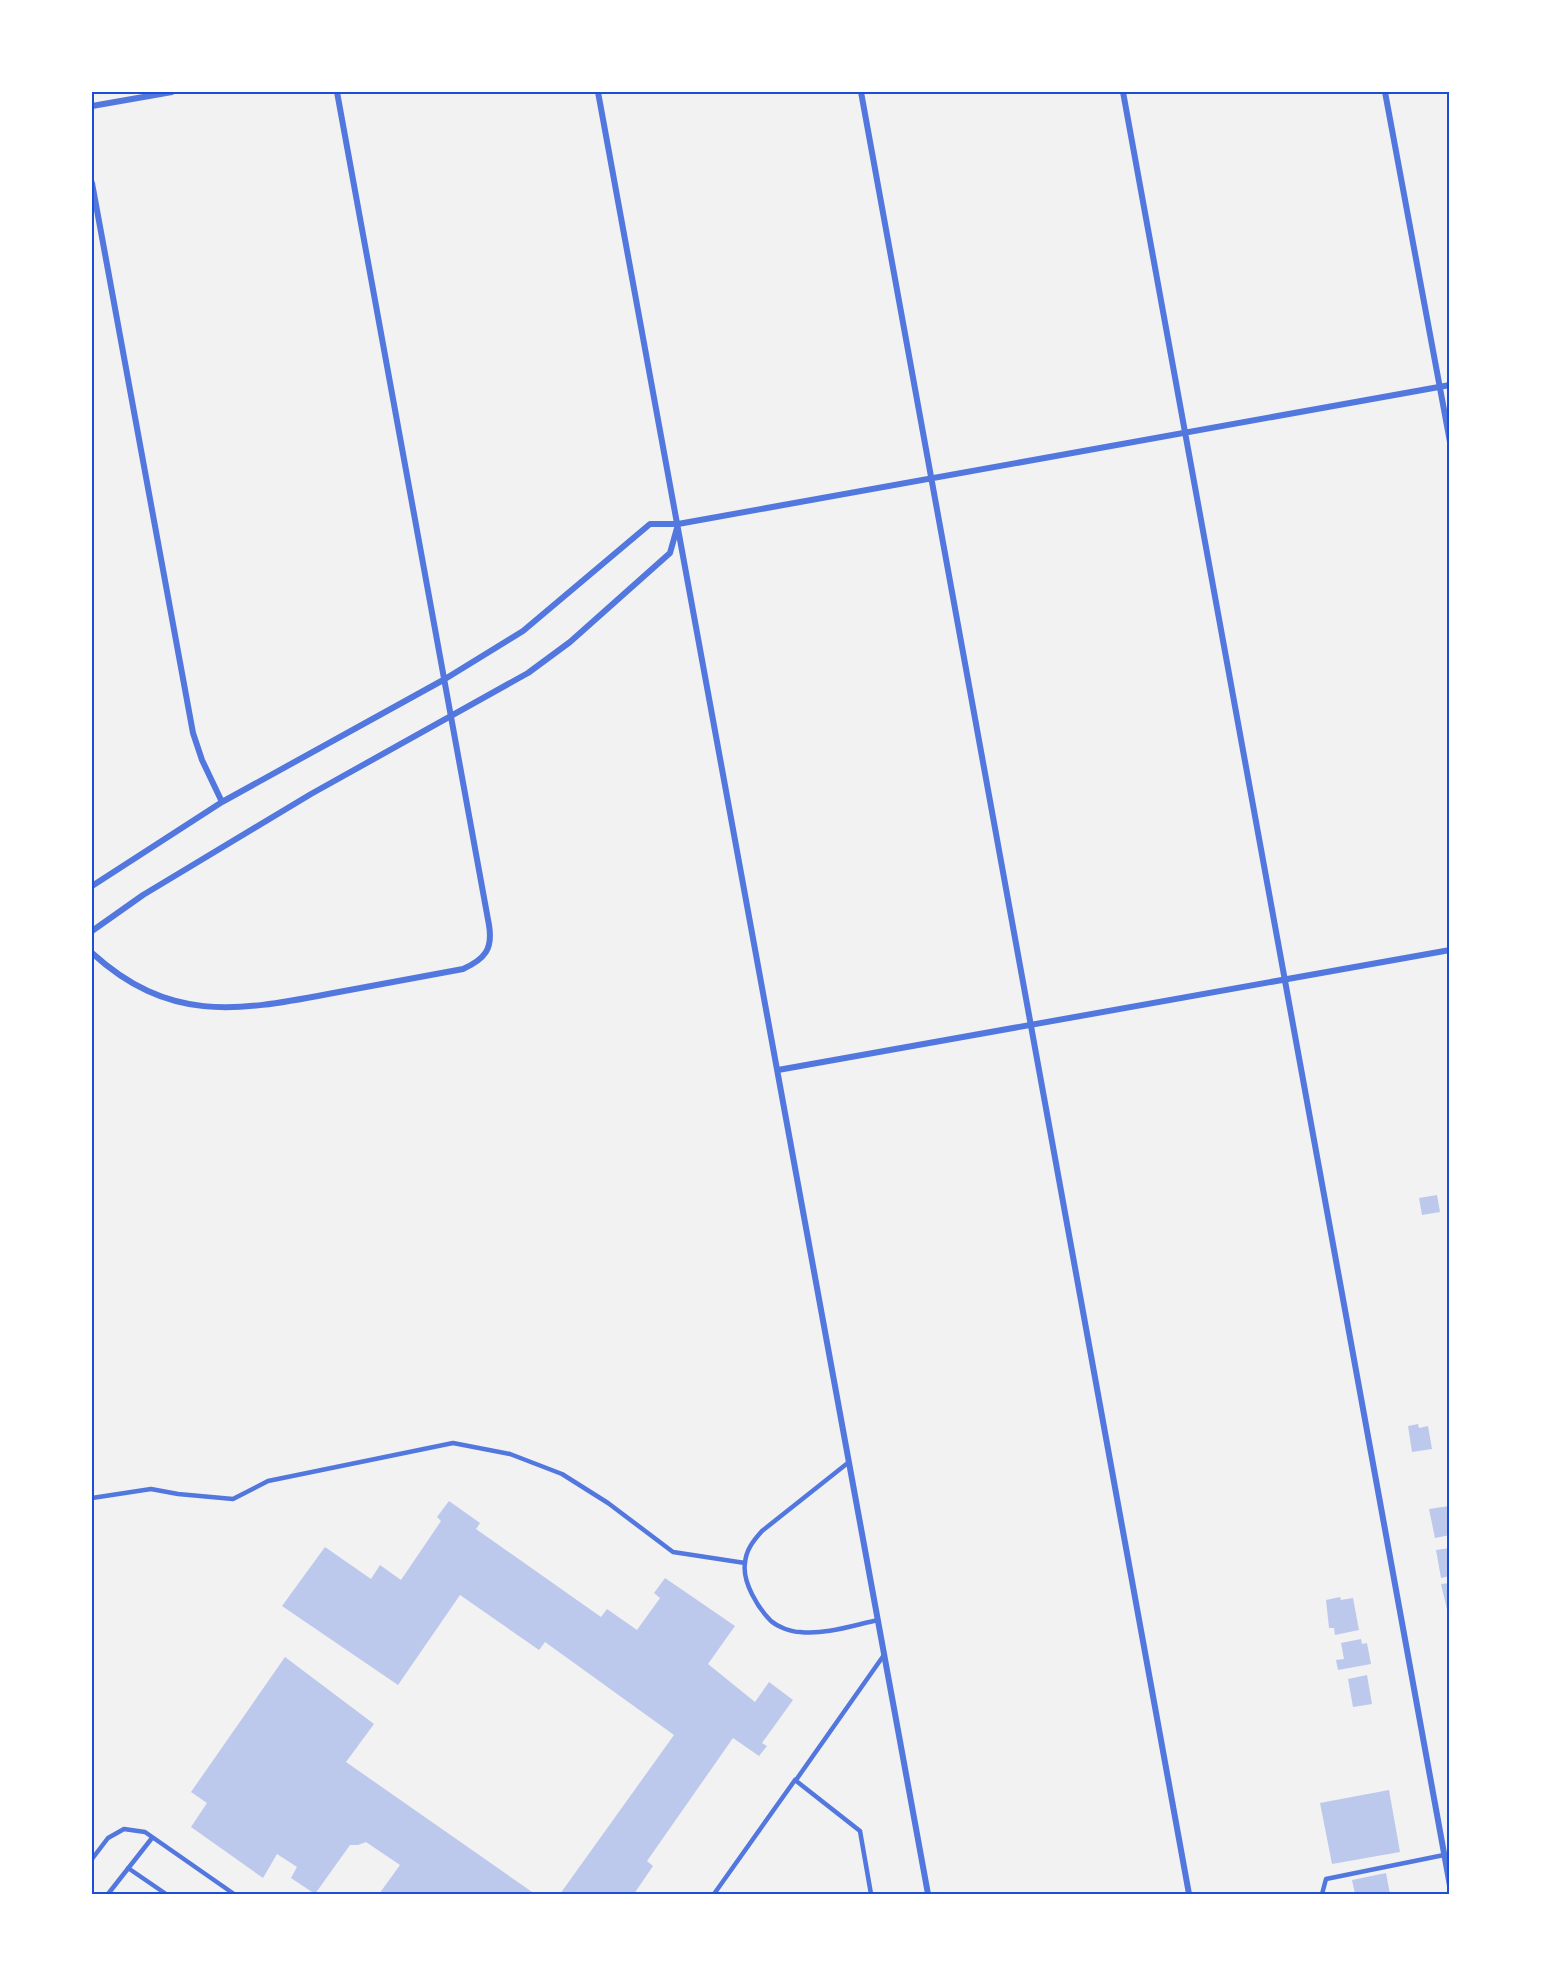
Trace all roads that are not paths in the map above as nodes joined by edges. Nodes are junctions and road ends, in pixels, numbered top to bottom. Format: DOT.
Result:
graph roads {
  1 [pos="172,92"];
  2 [pos="337,92"];
  3 [pos="598,92"];
  4 [pos="861,92"];
  5 [pos="1123,92"];
  6 [pos="1385,92"];
  7 [pos="92,106"];
  8 [pos="92,183"];
  9 [pos="1449,385"];
  10 [pos="1440,387"];
  11 [pos="1185,433"];
  12 [pos="1449,442"];
  13 [pos="931,478"];
  14 [pos="678,524"];
  15 [pos="445,679"];
  16 [pos="451,718"];
  17 [pos="222,802"];
  18 [pos="92,886"];
  19 [pos="92,931"];
  20 [pos="1449,950"];
  21 [pos="92,953"];
  22 [pos="1285,978"];
  23 [pos="1030,1024"];
  24 [pos="778,1071"];
  25 [pos="849,1462"];
  26 [pos="92,1498"];
  27 [pos="745,1563"];
  28 [pos="878,1620"];
  29 [pos="884,1654"];
  30 [pos="796,1780"];
  31 [pos="153,1838"];
  32 [pos="1444,1855"];
  33 [pos="92,1859"];
  34 [pos="128,1869"];
  35 [pos="1449,1886"];
  36 [pos="108,1894"];
  37 [pos="166,1894"];
  38 [pos="234,1894"];
  39 [pos="714,1894"];
  40 [pos="871,1894"];
  41 [pos="928,1894"];
  42 [pos="1189,1894"];
  43 [pos="1322,1894"];
  1 -- 7 [label="street"];
  2 -- 15 [label="street"];
  3 -- 14 [label="street"];
  4 -- 13 [label="street"];
  5 -- 11 [label="street"];
  6 -- 10 [label="street"];
  8 -- 17 [label="street"];
  9 -- 10 [label="street"];
  10 -- 11 [label="street"];
  10 -- 12 [label="street"];
  11 -- 13 [label="street"];
  11 -- 22 [label="street"];
  13 -- 14 [label="street"];
  13 -- 23 [label="street"];
  14 -- 15 [label="street"];
  14 -- 16 [label="street"];
  14 -- 24 [label="street"];
  15 -- 16 [label="street"];
  15 -- 17 [label="street"];
  16 -- 19 [label="street"];
  16 -- 21 [label="street"];
  17 -- 18 [label="street"];
  20 -- 22 [label="street"];
  22 -- 23 [label="street"];
  22 -- 32 [label="street"];
  23 -- 24 [label="street"];
  23 -- 42 [label="street"];
  24 -- 25 [label="street"];
  25 -- 27 [label="lane"];
  25 -- 28 [label="street"];
  26 -- 27 [label="lane"];
  27 -- 28 [label="lane"];
  28 -- 29 [label="street"];
  29 -- 30 [label="lane"];
  29 -- 41 [label="street"];
  30 -- 39 [label="lane"];
  30 -- 40 [label="lane"];
  31 -- 33 [label="lane"];
  31 -- 34 [label="lane"];
  31 -- 38 [label="lane"];
  32 -- 35 [label="street"];
  32 -- 43 [label="lane"];
  34 -- 36 [label="lane"];
  34 -- 37 [label="lane"];
}
